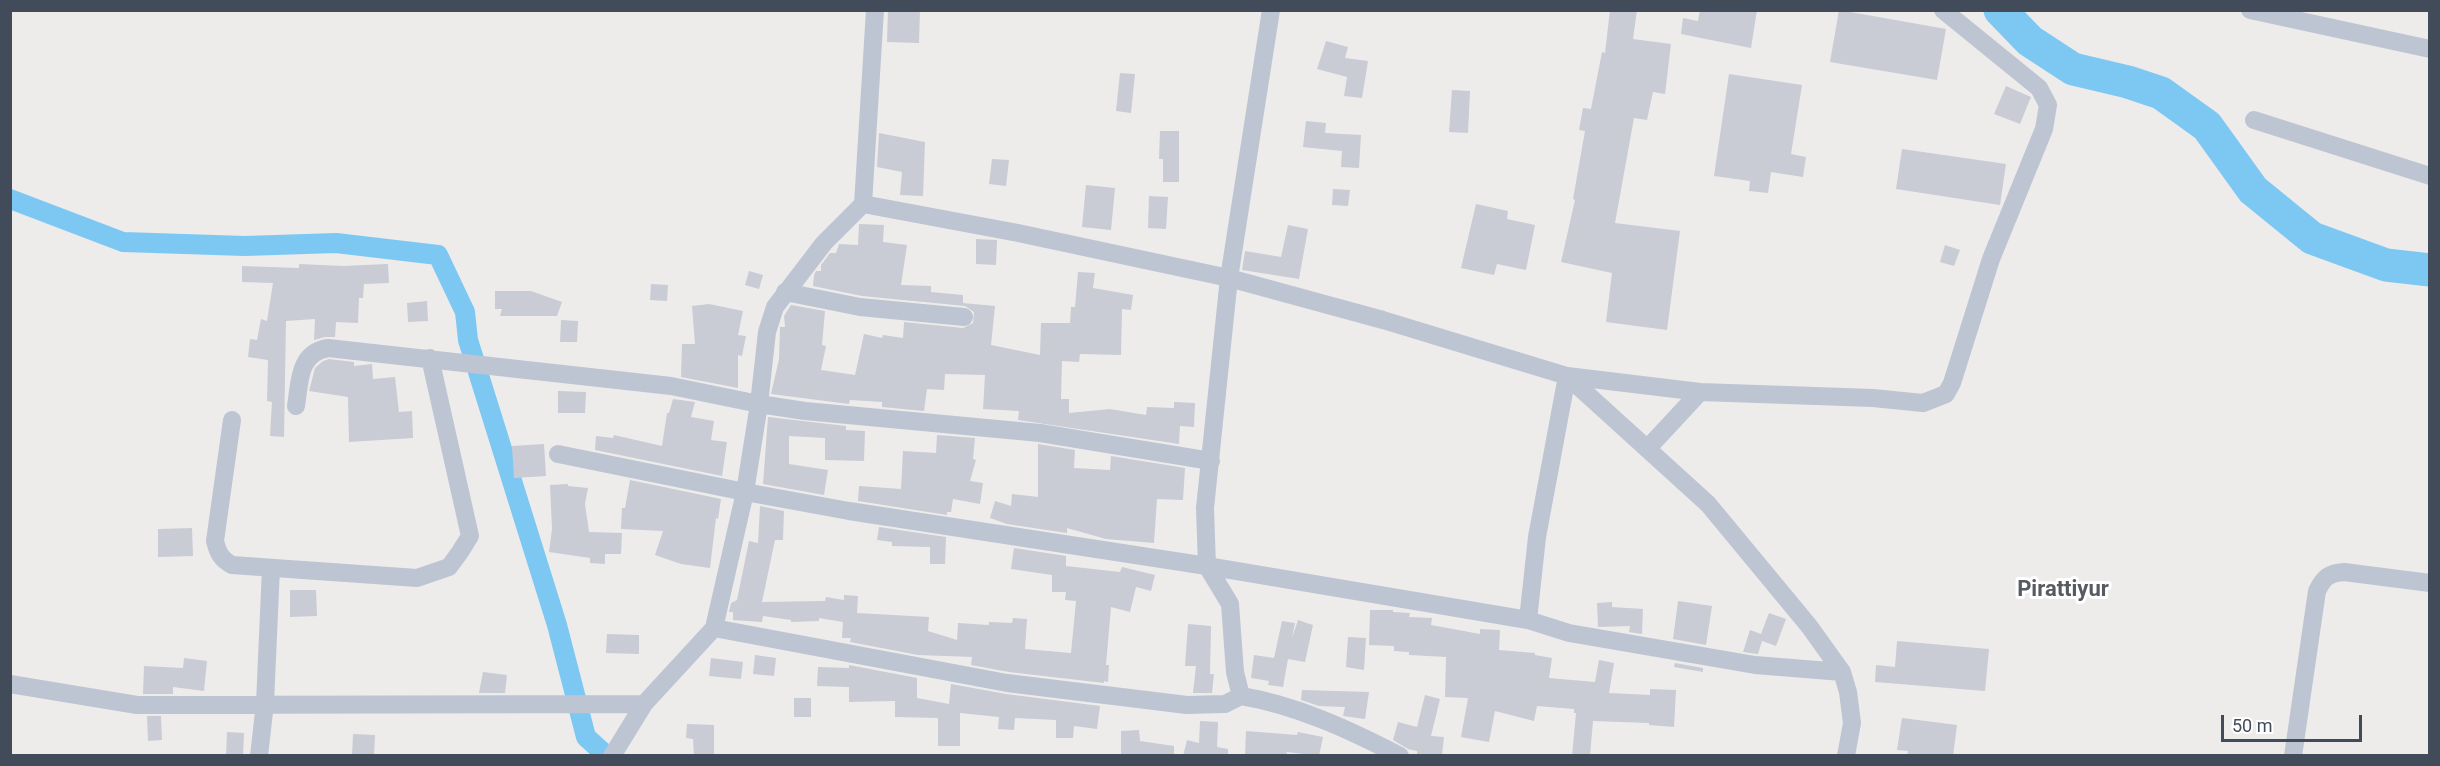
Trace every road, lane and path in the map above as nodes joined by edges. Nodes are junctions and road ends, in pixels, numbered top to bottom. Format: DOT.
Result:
graph roads {
  1 [pos="875,10"];
  2 [pos="1271,10"];
  3 [pos="1943,10"];
  4 [pos="2250,10"];
  5 [pos="2430,49"];
  6 [pos="2254,120"];
  7 [pos="2430,176"];
  8 [pos="863,204"];
  9 [pos="1229,278"];
  10 [pos="785,292"];
  11 [pos="964,317"];
  12 [pos="430,358"];
  13 [pos="1567,376"];
  14 [pos="1700,392"];
  15 [pos="759,404"];
  16 [pos="296,406"];
  17 [pos="232,420"];
  18 [pos="1647,449"];
  19 [pos="558,454"];
  20 [pos="1211,461"];
  21 [pos="745,492"];
  22 [pos="1207,566"];
  23 [pos="271,568"];
  24 [pos="2430,583"];
  25 [pos="1528,620"];
  26 [pos="714,628"];
  27 [pos="1842,672"];
  28 [pos="10,684"];
  29 [pos="1241,696"];
  30 [pos="265,703"];
  31 [pos="644,704"];
  32 [pos="615,752"];
  33 [pos="259,756"];
  34 [pos="1400,756"];
  35 [pos="1846,756"];
  36 [pos="2293,756"];
  1 -- 8 [label="street"];
  2 -- 9 [label="street"];
  3 -- 14 [label="street"];
  4 -- 5 [label="street"];
  6 -- 7 [label="street"];
  8 -- 9 [label="street"];
  8 -- 10 [label="street"];
  9 -- 13 [label="street"];
  9 -- 20 [label="street"];
  10 -- 11 [label="street"];
  10 -- 15 [label="street"];
  12 -- 15 [label="street"];
  12 -- 16 [label="street"];
  12 -- 23 [label="street"];
  13 -- 14 [label="street"];
  13 -- 18 [label="street"];
  13 -- 25 [label="street"];
  14 -- 18 [label="street"];
  15 -- 20 [label="street"];
  15 -- 21 [label="street"];
  17 -- 23 [label="street"];
  18 -- 27 [label="street"];
  19 -- 21 [label="street"];
  20 -- 22 [label="street"];
  21 -- 22 [label="street"];
  21 -- 26 [label="street"];
  22 -- 25 [label="street"];
  22 -- 29 [label="street"];
  23 -- 30 [label="street"];
  24 -- 36 [label="street"];
  25 -- 27 [label="street"];
  26 -- 29 [label="street"];
  26 -- 31 [label="street"];
  27 -- 35 [label="street"];
  28 -- 30 [label="street"];
  29 -- 34 [label="street"];
  30 -- 31 [label="street"];
  30 -- 33 [label="street"];
  31 -- 32 [label="street"];
}
